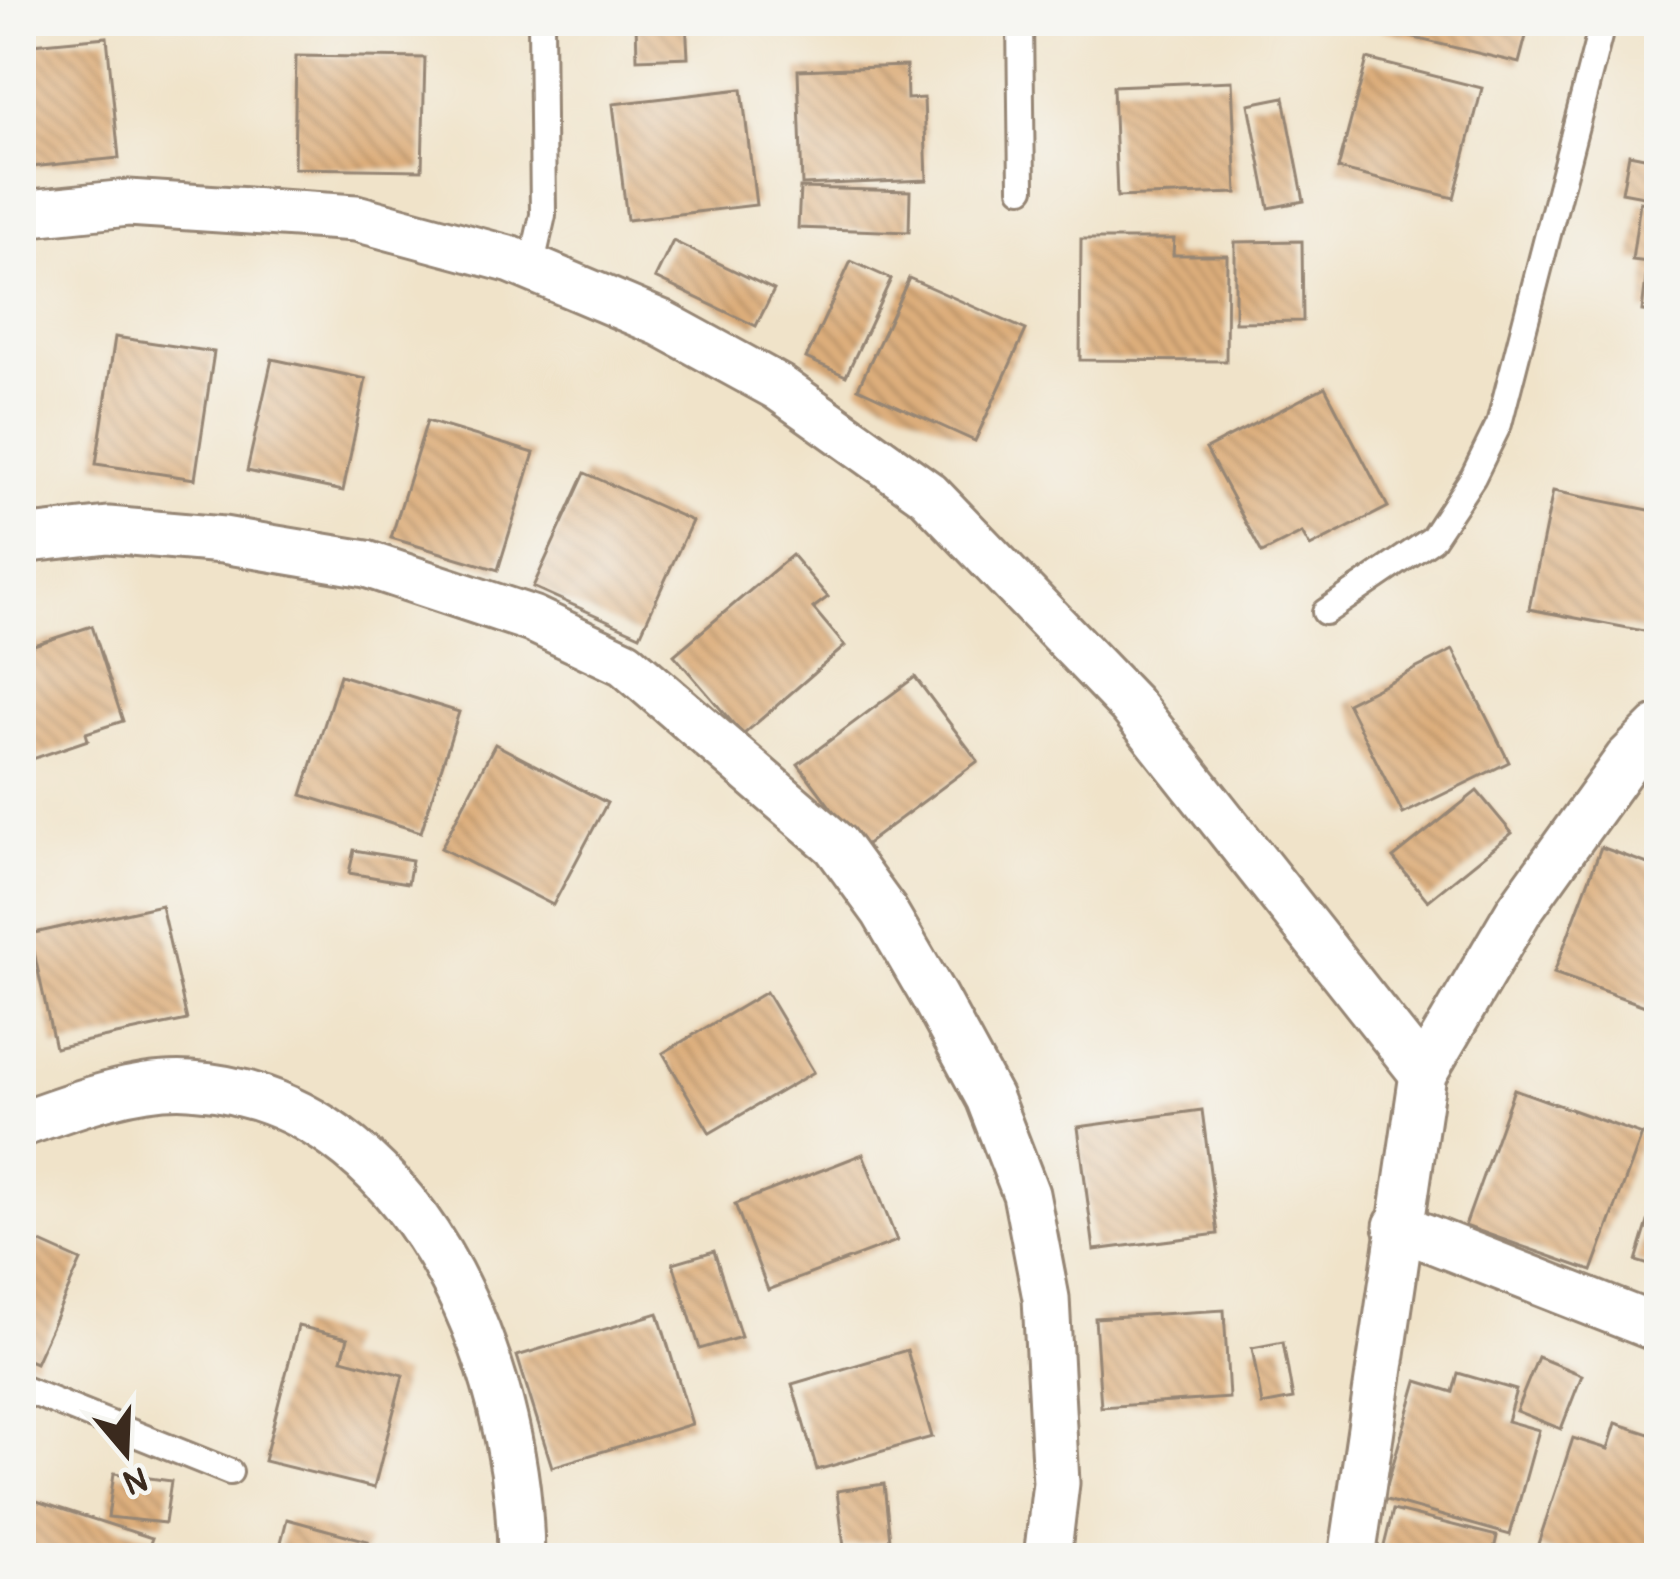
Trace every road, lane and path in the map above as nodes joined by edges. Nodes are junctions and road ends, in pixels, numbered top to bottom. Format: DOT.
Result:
graph roads {
  1 [pos="541,21"];
  2 [pos="1020,21"];
  3 [pos="1603,21"];
  4 [pos="1022,188"];
  5 [pos="21,214"];
  6 [pos="531,268"];
  7 [pos="21,541"];
  8 [pos="1325,612"];
  9 [pos="1659,728"];
  10 [pos="1643,766"];
  11 [pos="1424,1074"];
  12 [pos="21,1124"];
  13 [pos="1397,1226"];
  14 [pos="1659,1329"];
  15 [pos="21,1388"];
  16 [pos="230,1472"];
  17 [pos="520,1558"];
  18 [pos="1047,1558"];
  19 [pos="1352,1558"];
  1 -- 6 [label="lane"];
  2 -- 4 [label="lane"];
  3 -- 8 [label="lane"];
  5 -- 6 [label="street"];
  6 -- 11 [label="street"];
  7 -- 18 [label="street"];
  9 -- 10 [label="street"];
  10 -- 11 [label="street"];
  11 -- 13 [label="street"];
  12 -- 17 [label="street"];
  13 -- 14 [label="street"];
  13 -- 19 [label="street"];
  15 -- 16 [label="lane"];
}
